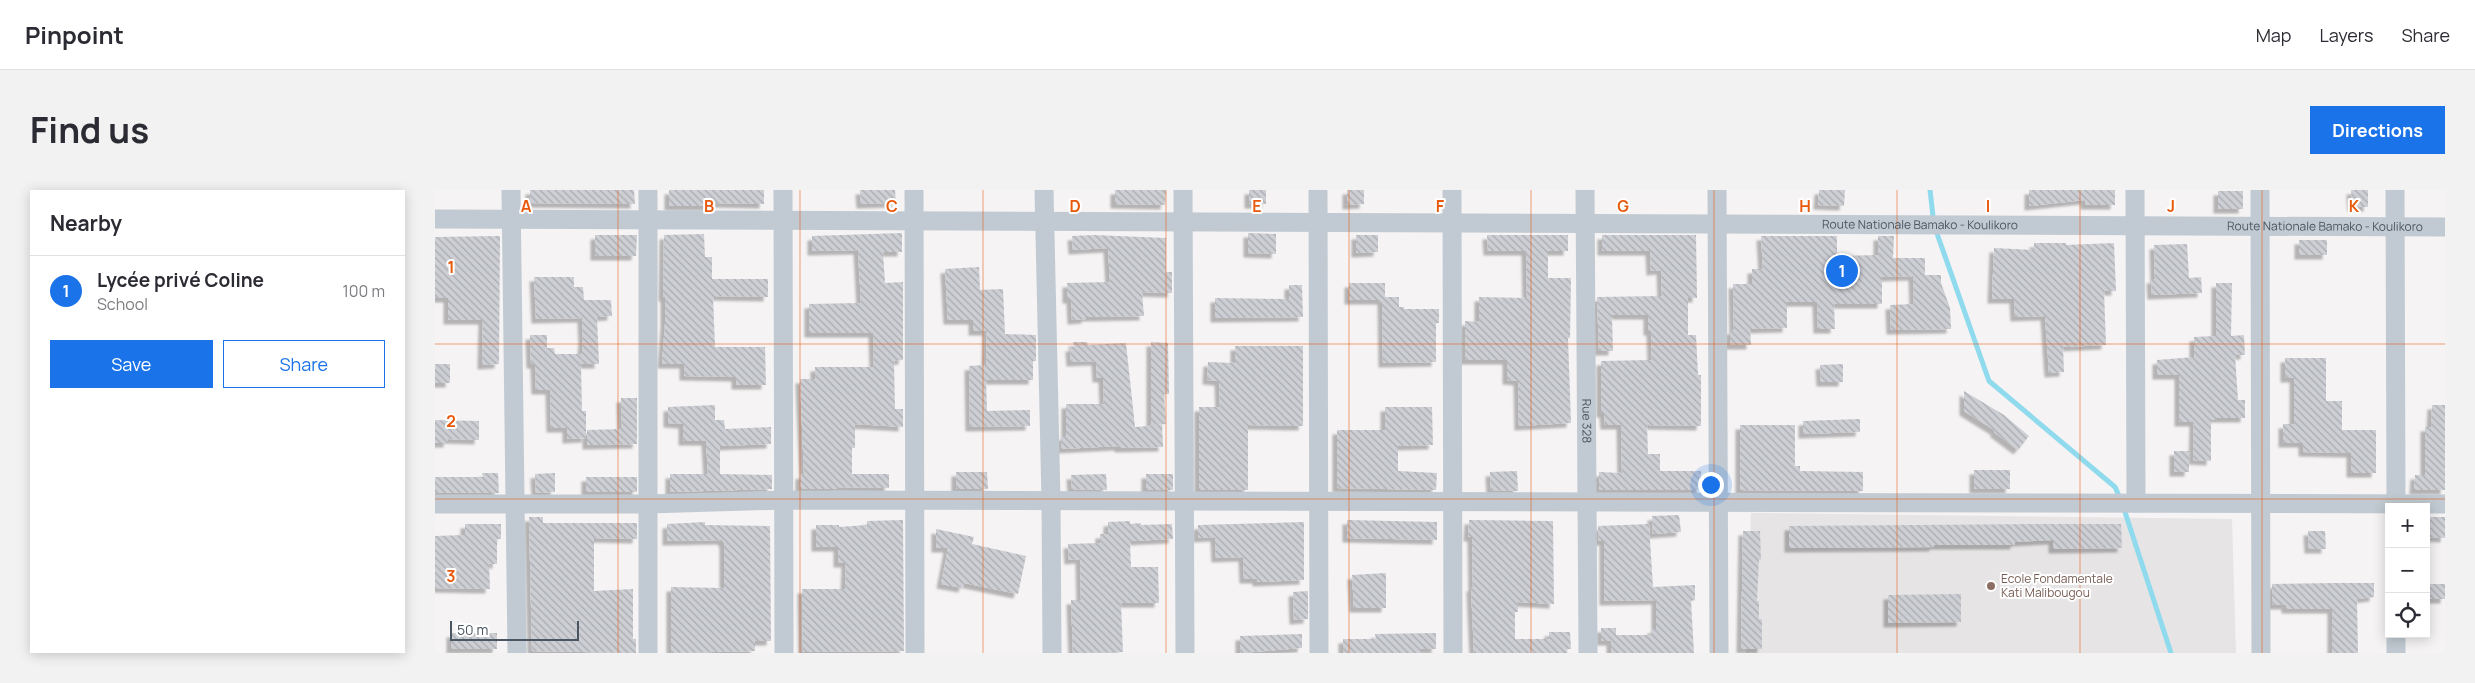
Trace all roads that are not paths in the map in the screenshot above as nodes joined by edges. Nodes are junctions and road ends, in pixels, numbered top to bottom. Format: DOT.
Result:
graph roads {
  1 [pos="511,190"];
  2 [pos="648,190"];
  3 [pos="783,190"];
  4 [pos="914,190"];
  5 [pos="1045,190"];
  6 [pos="1183,190"];
  7 [pos="1318,190"];
  8 [pos="1451,190"];
  9 [pos="1585,190"];
  10 [pos="1717,190"];
  11 [pos="2135,190"];
  12 [pos="2260,190"];
  13 [pos="2395,190"];
  14 [pos="435,219"];
  15 [pos="511,219"];
  16 [pos="648,220"];
  17 [pos="783,220"];
  18 [pos="914,221"];
  19 [pos="1044,221"];
  20 [pos="1183,222"];
  21 [pos="1318,222"];
  22 [pos="1452,223"];
  23 [pos="1585,224"];
  24 [pos="1717,224"];
  25 [pos="2135,226"];
  26 [pos="2260,226"];
  27 [pos="2395,227"];
  28 [pos="2445,227"];
  29 [pos="784,500"];
  30 [pos="915,500"];
  31 [pos="1051,500"];
  32 [pos="1184,501"];
  33 [pos="1319,501"];
  34 [pos="1453,502"];
  35 [pos="1587,502"];
  36 [pos="1718,502"];
  37 [pos="516,503"];
  38 [pos="2136,503"];
  39 [pos="2396,503"];
  40 [pos="435,504"];
  41 [pos="648,504"];
  42 [pos="2261,504"];
  43 [pos="2430,504"];
  44 [pos="2445,504"];
  45 [pos="2385,505"];
  46 [pos="2396,638"];
  47 [pos="517,653"];
  48 [pos="648,653"];
  49 [pos="784,653"];
  50 [pos="915,653"];
  51 [pos="1052,653"];
  52 [pos="1185,653"];
  53 [pos="1319,653"];
  54 [pos="1453,653"];
  55 [pos="1588,653"];
  56 [pos="1719,653"];
  57 [pos="2261,653"];
  58 [pos="2396,653"];
  1 -- 15 [label="street"];
  2 -- 16 [label="street"];
  3 -- 17 [label="street"];
  4 -- 18 [label="street"];
  5 -- 19 [label="street"];
  6 -- 20 [label="street"];
  7 -- 21 [label="street"];
  8 -- 22 [label="street"];
  9 -- 23 [label="street, Rue 328"];
  10 -- 24 [label="street"];
  11 -- 25 [label="street"];
  12 -- 26 [label="street"];
  13 -- 27 [label="street"];
  14 -- 15 [label="street, Route Nationale Bamako - Koulikoro"];
  15 -- 16 [label="street, Route Nationale Bamako - Koulikoro"];
  15 -- 37 [label="street"];
  16 -- 17 [label="street, Route Nationale Bamako - Koulikoro"];
  16 -- 41 [label="street"];
  17 -- 18 [label="street, Route Nationale Bamako - Koulikoro"];
  17 -- 29 [label="street"];
  18 -- 19 [label="street, Route Nationale Bamako - Koulikoro"];
  18 -- 30 [label="street"];
  19 -- 20 [label="street, Route Nationale Bamako - Koulikoro"];
  19 -- 31 [label="street"];
  20 -- 21 [label="street, Route Nationale Bamako - Koulikoro"];
  20 -- 32 [label="street"];
  21 -- 22 [label="street, Route Nationale Bamako - Koulikoro"];
  21 -- 33 [label="street"];
  22 -- 23 [label="street, Route Nationale Bamako - Koulikoro"];
  22 -- 34 [label="street"];
  23 -- 24 [label="street, Route Nationale Bamako - Koulikoro"];
  23 -- 35 [label="street, Rue 328"];
  24 -- 25 [label="street, Route Nationale Bamako - Koulikoro"];
  24 -- 36 [label="street"];
  25 -- 26 [label="street, Route Nationale Bamako - Koulikoro"];
  25 -- 38 [label="street"];
  26 -- 27 [label="street, Route Nationale Bamako - Koulikoro"];
  26 -- 42 [label="street"];
  27 -- 28 [label="street, Route Nationale Bamako - Koulikoro"];
  27 -- 39 [label="street"];
  29 -- 30 [label="street"];
  29 -- 41 [label="street"];
  29 -- 49 [label="street"];
  30 -- 31 [label="street"];
  30 -- 50 [label="street"];
  31 -- 32 [label="street"];
  31 -- 51 [label="street"];
  32 -- 33 [label="street"];
  32 -- 52 [label="street"];
  33 -- 34 [label="street"];
  33 -- 53 [label="street"];
  34 -- 35 [label="street"];
  34 -- 54 [label="street"];
  35 -- 36 [label="street"];
  35 -- 55 [label="street, Rue 328"];
  36 -- 38 [label="street"];
  36 -- 56 [label="street"];
  37 -- 40 [label="street"];
  37 -- 41 [label="street"];
  37 -- 47 [label="street"];
  38 -- 42 [label="street"];
  41 -- 48 [label="street"];
  42 -- 45 [label="street"];
  42 -- 57 [label="street"];
  43 -- 44 [label="street"];
  46 -- 58 [label="street"];
}
